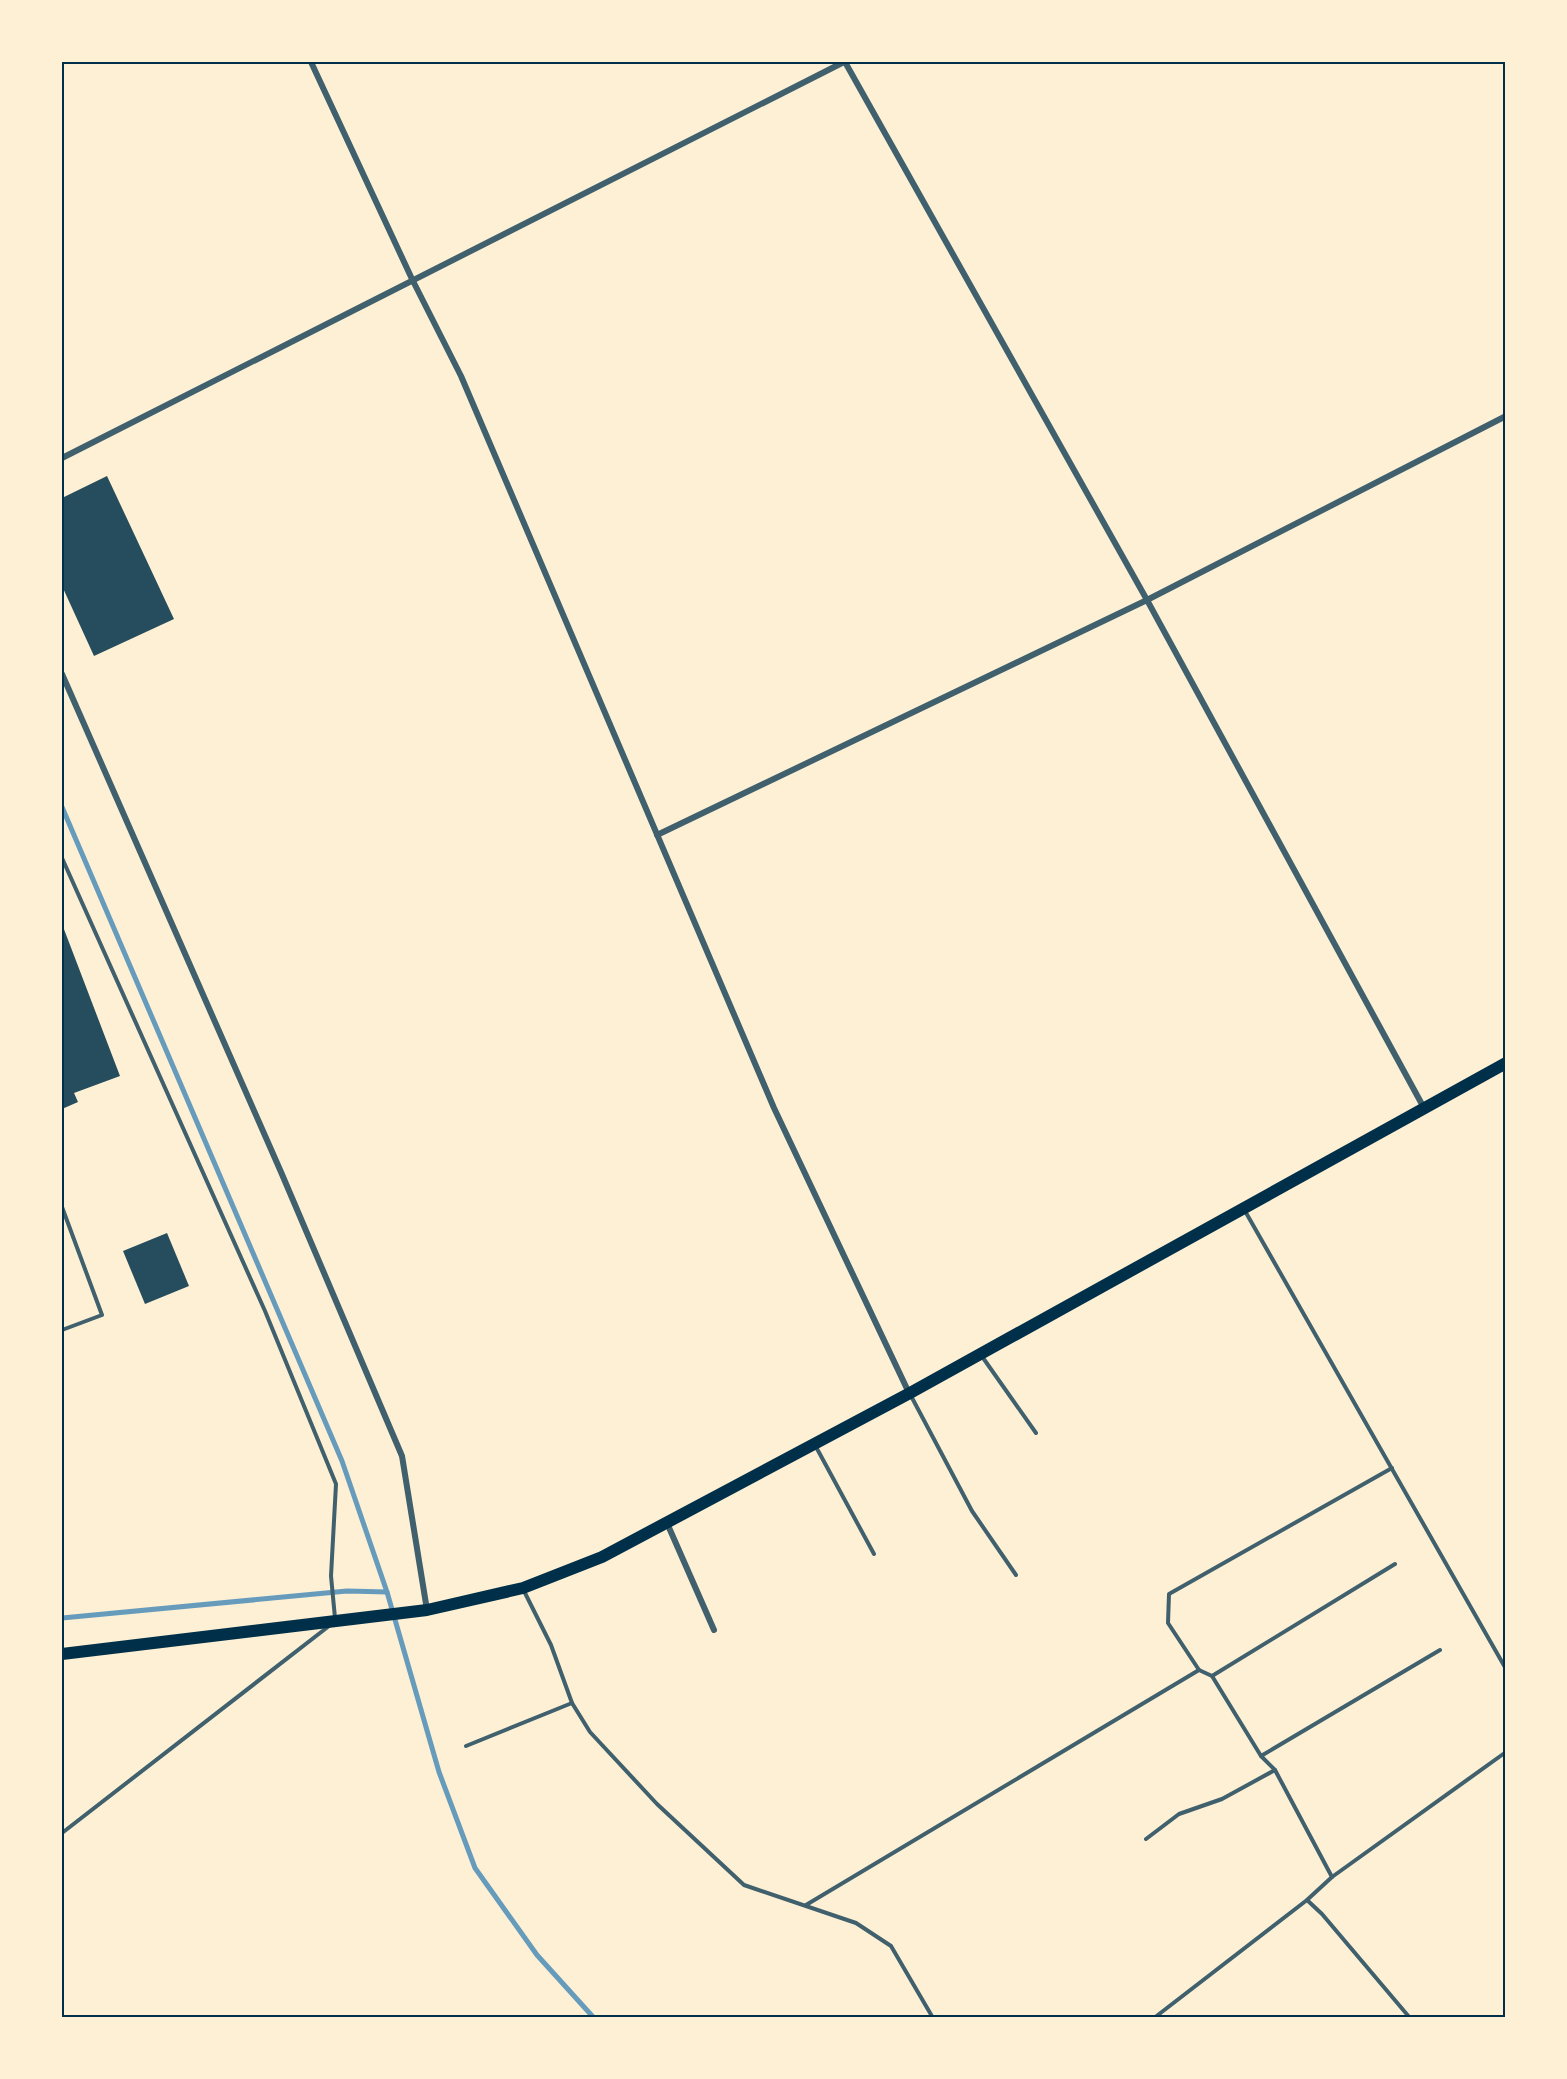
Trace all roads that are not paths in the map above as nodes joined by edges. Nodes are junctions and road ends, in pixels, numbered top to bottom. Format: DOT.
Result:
graph roads {
  1 [pos="311,62"];
  2 [pos="845,62"];
  3 [pos="412,279"];
  4 [pos="1506,416"];
  5 [pos="62,458"];
  6 [pos="1147,600"];
  7 [pos="62,674"];
  8 [pos="657,835"];
  9 [pos="62,858"];
  10 [pos="1506,1063"];
  11 [pos="1424,1108"];
  12 [pos="62,1207"];
  13 [pos="1243,1208"];
  14 [pos="62,1330"];
  15 [pos="981,1354"];
  16 [pos="910,1393"];
  17 [pos="1036,1433"];
  18 [pos="815,1444"];
  19 [pos="1392,1468"];
  20 [pos="667,1523"];
  21 [pos="874,1554"];
  22 [pos="1395,1564"];
  23 [pos="1016,1575"];
  24 [pos="523,1588"];
  25 [pos="427,1610"];
  26 [pos="335,1621"];
  27 [pos="714,1630"];
  28 [pos="1440,1650"];
  29 [pos="62,1654"];
  30 [pos="1506,1669"];
  31 [pos="1199,1670"];
  32 [pos="1212,1676"];
  33 [pos="572,1703"];
  34 [pos="466,1746"];
  35 [pos="1506,1752"];
  36 [pos="1261,1756"];
  37 [pos="1275,1770"];
  38 [pos="62,1833"];
  39 [pos="1146,1839"];
  40 [pos="1332,1877"];
  41 [pos="1307,1900"];
  42 [pos="806,1905"];
  43 [pos="933,2018"];
  44 [pos="1154,2018"];
  45 [pos="1410,2018"];
  1 -- 3 [label="street"];
  2 -- 3 [label="street"];
  2 -- 6 [label="street"];
  3 -- 5 [label="street"];
  3 -- 8 [label="street"];
  4 -- 6 [label="street"];
  6 -- 8 [label="street"];
  6 -- 11 [label="street"];
  7 -- 25 [label="street"];
  8 -- 16 [label="street"];
  9 -- 26 [label="lane"];
  10 -- 11 [label="main road"];
  11 -- 13 [label="main road"];
  12 -- 14 [label="lane"];
  13 -- 15 [label="main road"];
  13 -- 19 [label="lane"];
  15 -- 16 [label="main road"];
  15 -- 17 [label="lane"];
  16 -- 18 [label="main road"];
  16 -- 23 [label="lane"];
  18 -- 20 [label="main road"];
  18 -- 21 [label="lane"];
  19 -- 30 [label="lane"];
  19 -- 31 [label="lane"];
  20 -- 24 [label="main road"];
  20 -- 27 [label="street"];
  22 -- 32 [label="lane"];
  24 -- 25 [label="main road"];
  24 -- 33 [label="lane"];
  25 -- 26 [label="main road"];
  26 -- 29 [label="main road"];
  26 -- 38 [label="lane"];
  28 -- 36 [label="lane"];
  31 -- 32 [label="lane"];
  31 -- 42 [label="lane"];
  32 -- 36 [label="lane"];
  33 -- 34 [label="lane"];
  33 -- 42 [label="lane"];
  35 -- 40 [label="lane"];
  36 -- 37 [label="lane"];
  37 -- 39 [label="lane"];
  37 -- 40 [label="lane"];
  40 -- 41 [label="lane"];
  41 -- 44 [label="lane"];
  41 -- 45 [label="lane"];
  42 -- 43 [label="lane"];
}
